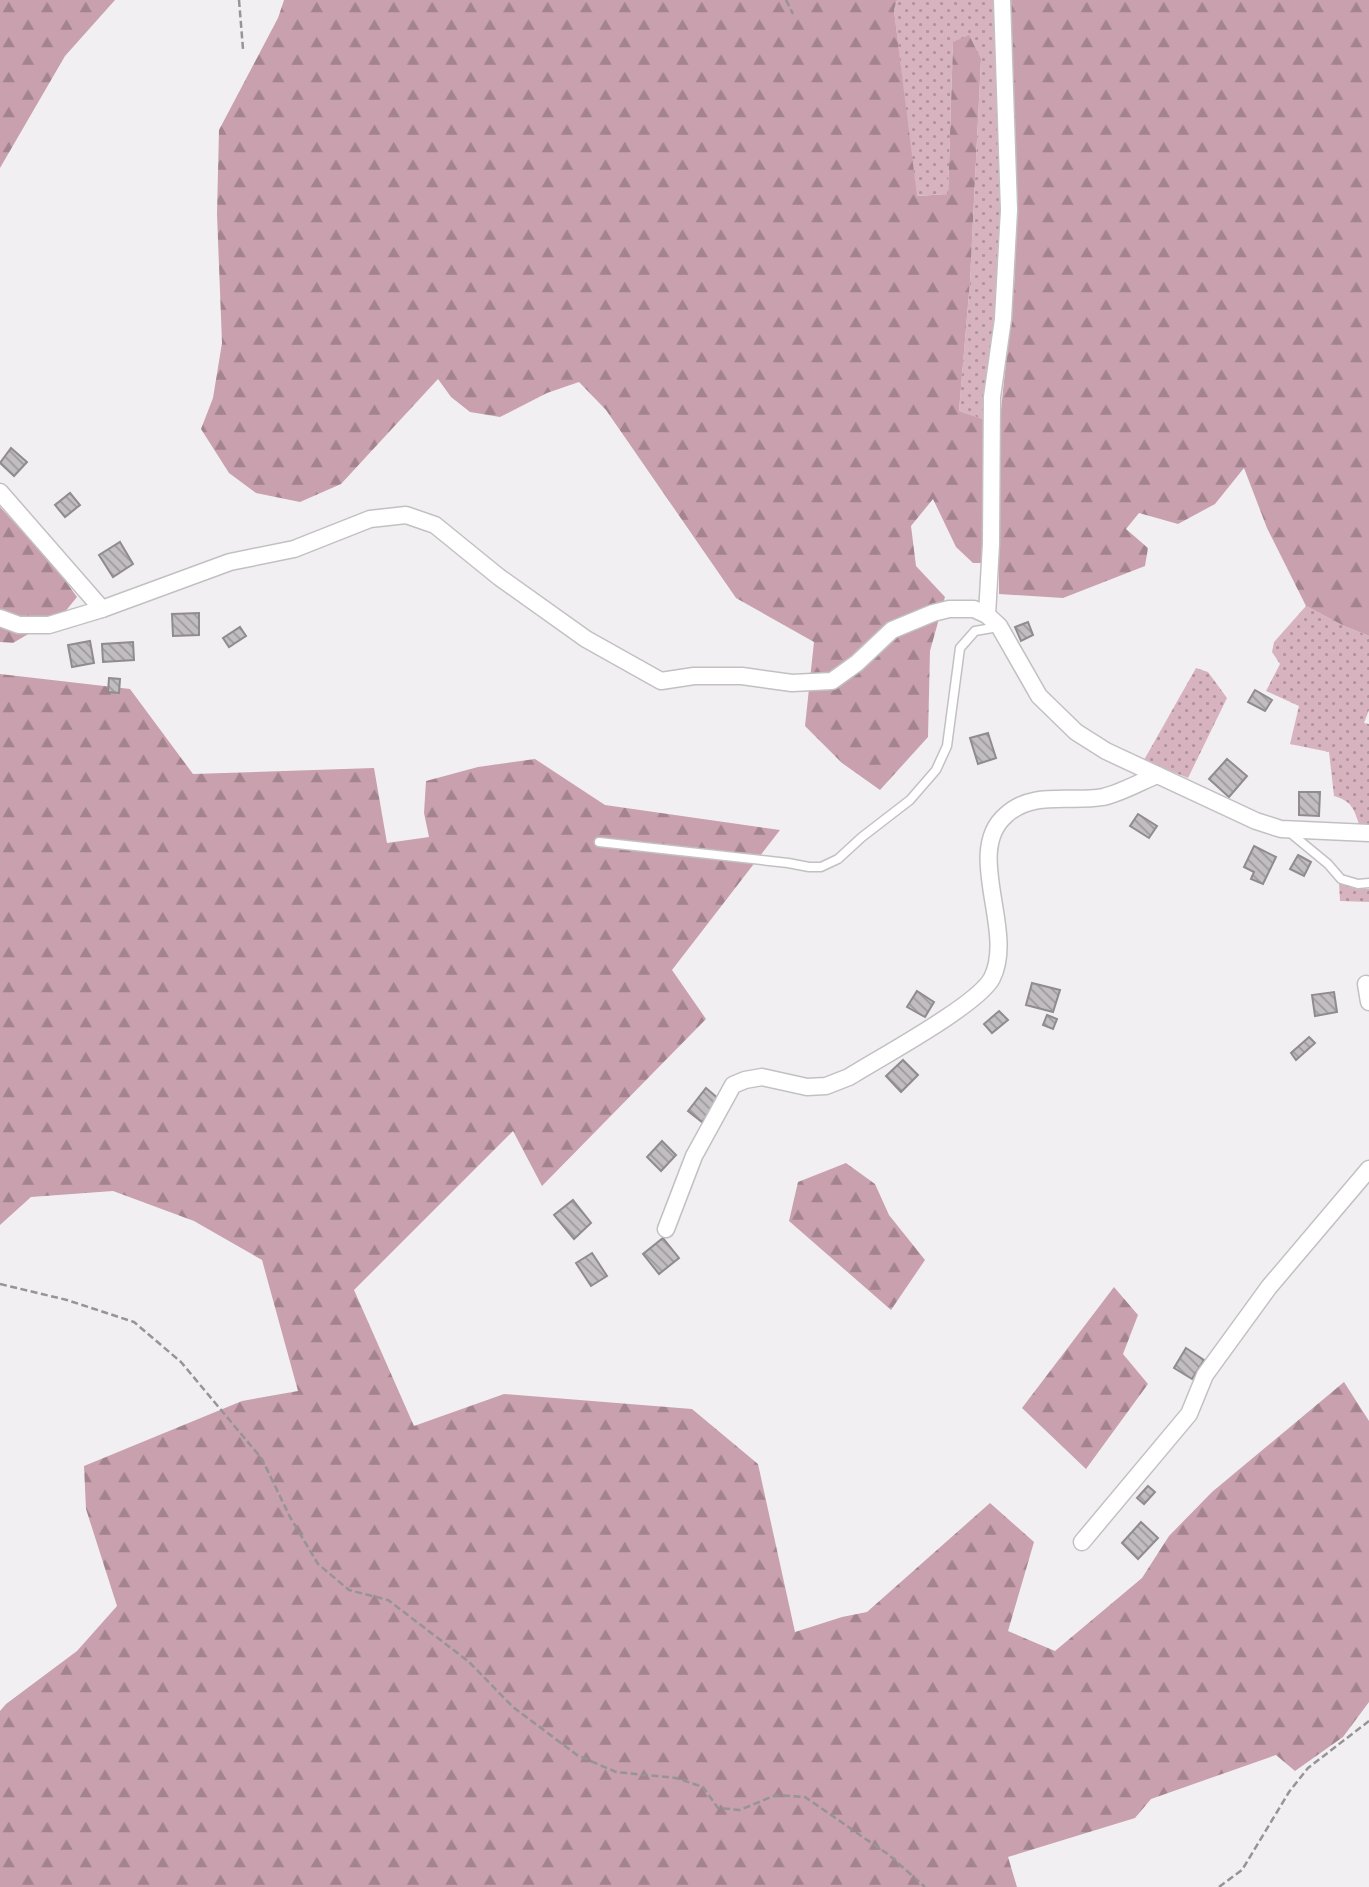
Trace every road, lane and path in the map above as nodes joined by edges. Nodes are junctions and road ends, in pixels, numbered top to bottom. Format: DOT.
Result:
graph roads {
  1 [pos="239,0"];
  2 [pos="786,0"];
  3 [pos="1002,0"];
  4 [pos="793,14"];
  5 [pos="243,48"];
  6 [pos="0,492"];
  7 [pos="102,609"];
  8 [pos="0,618"];
  9 [pos="993,621"];
  10 [pos="1157,775"];
  11 [pos="1285,829"];
  12 [pos="1369,833"];
  13 [pos="599,842"];
  14 [pos="1369,883"];
  15 [pos="1366,984"];
  16 [pos="1369,1002"];
  17 [pos="1369,1169"];
  18 [pos="666,1229"];
  19 [pos="0,1284"];
  20 [pos="1082,1542"];
  21 [pos="1369,1721"];
  22 [pos="925,1887"];
  23 [pos="1219,1887"];
  1 -- 5 [label="path"];
  2 -- 4 [label="path"];
  3 -- 9 [label="street"];
  6 -- 7 [label="street"];
  7 -- 8 [label="street"];
  7 -- 9 [label="street"];
  9 -- 10 [label="street"];
  9 -- 13 [label="lane"];
  10 -- 11 [label="street"];
  10 -- 18 [label="street"];
  11 -- 12 [label="street"];
  11 -- 14 [label="lane"];
  15 -- 16 [label="street"];
  17 -- 20 [label="street"];
  19 -- 22 [label="path"];
  21 -- 23 [label="path"];
}
